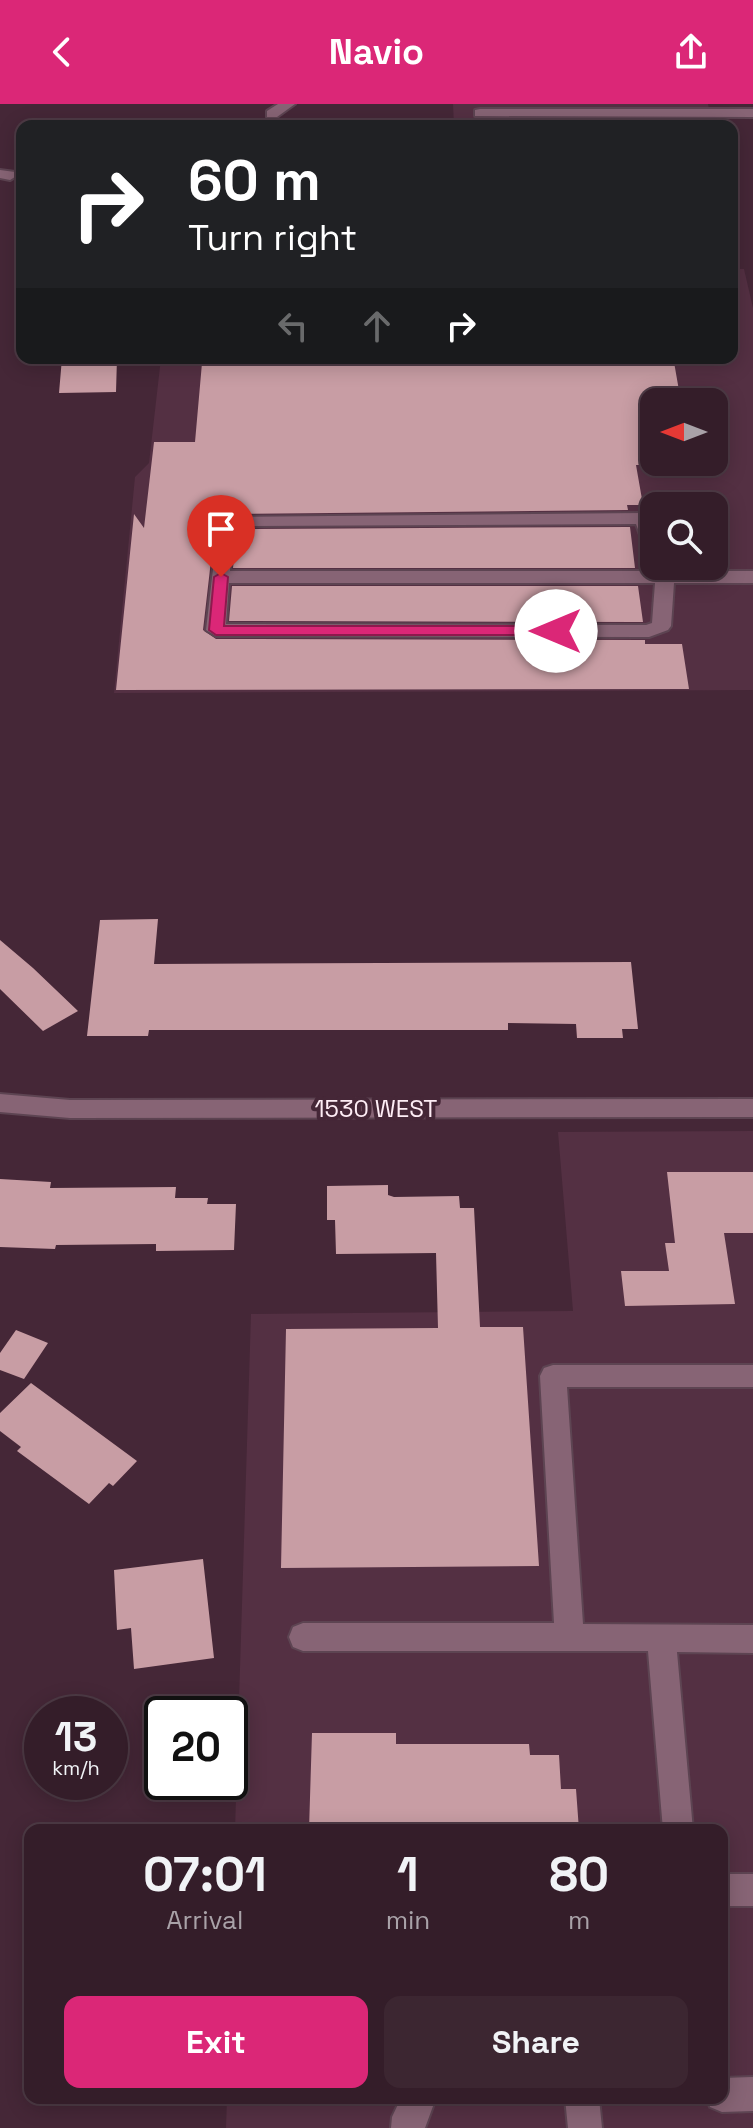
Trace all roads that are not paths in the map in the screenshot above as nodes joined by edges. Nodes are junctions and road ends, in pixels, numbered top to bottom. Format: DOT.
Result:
graph roads {
  1 [pos="288,104"];
  2 [pos="480,113"];
  3 [pos="753,113"];
  4 [pos="272,114"];
  5 [pos="640,518"];
  6 [pos="640,572"];
  7 [pos="728,576"];
  8 [pos="221,577"];
  9 [pos="753,577"];
  10 [pos="662,580"];
  11 [pos="0,1103"];
  12 [pos="753,1108"];
  13 [pos="753,1376"];
  14 [pos="303,1637"];
  15 [pos="569,1637"];
  16 [pos="661,1639"];
  17 [pos="753,1639"];
  18 [pos="677,1824"];
  19 [pos="728,1890"];
  20 [pos="753,1890"];
  21 [pos="753,2094"];
  22 [pos="728,2095"];
  23 [pos="416,2104"];
  24 [pos="583,2104"];
  25 [pos="408,2128"];
  26 [pos="585,2128"];
  1 -- 4 [label="street"];
  2 -- 3 [label="street"];
  5 -- 8 [label="street"];
  6 -- 8 [label="street"];
  7 -- 9 [label="street"];
  8 -- 10 [label="street"];
  11 -- 12 [label="street, 1530 WEST"];
  13 -- 15 [label="street"];
  14 -- 15 [label="street"];
  15 -- 16 [label="street"];
  16 -- 17 [label="street"];
  16 -- 18 [label="street"];
  19 -- 20 [label="street"];
  21 -- 22 [label="street"];
  23 -- 25 [label="street"];
  24 -- 26 [label="street"];
}
